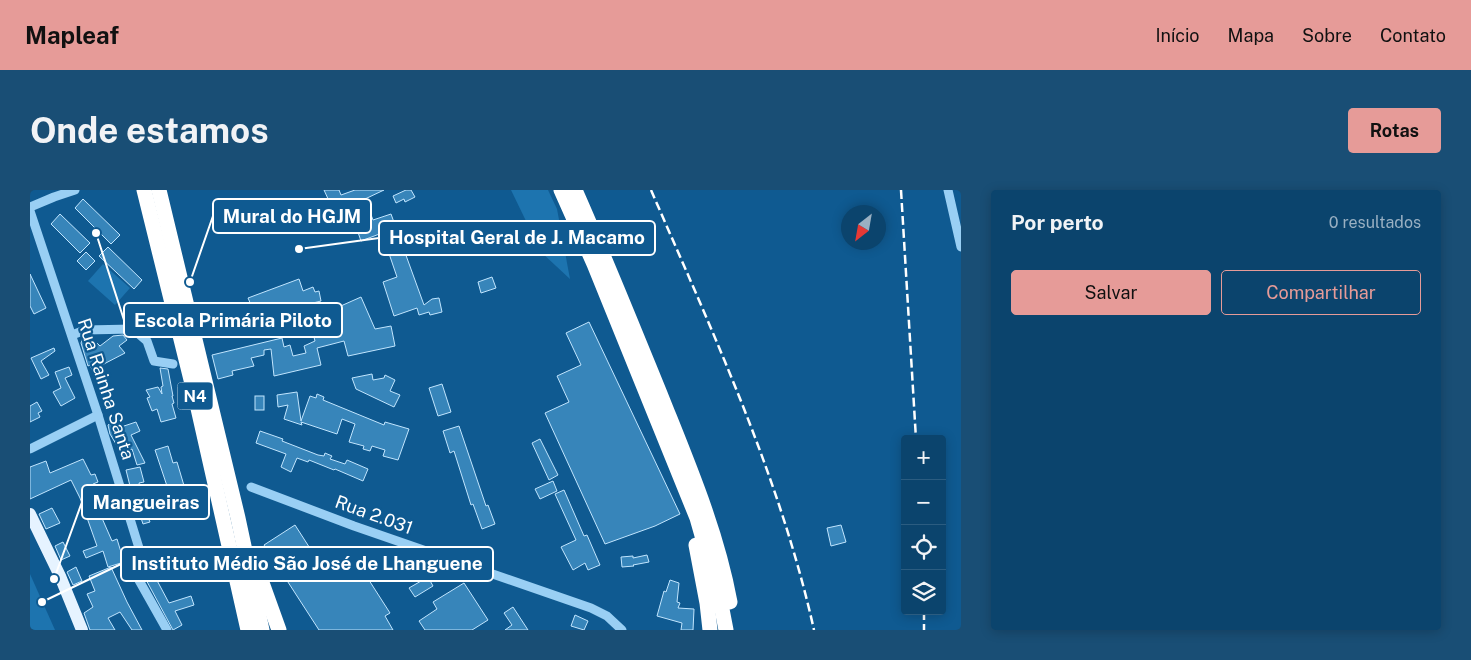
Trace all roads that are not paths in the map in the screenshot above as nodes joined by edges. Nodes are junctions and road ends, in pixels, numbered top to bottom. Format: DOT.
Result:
graph roads {
  1 [pos="75,190"];
  2 [pos="144,190"];
  3 [pos="561,190"];
  4 [pos="575,190"];
  5 [pos="948,190"];
  6 [pos="159,192"];
  7 [pos="30,207"];
  8 [pos="30,211"];
  9 [pos="961,247"];
  10 [pos="72,335"];
  11 [pos="173,364"];
  12 [pos="98,415"];
  13 [pos="30,449"];
  14 [pos="672,456"];
  15 [pos="251,487"];
  16 [pos="30,514"];
  17 [pos="238,518"];
  18 [pos="241,603"];
  19 [pos="82,630"];
  20 [pos="167,630"];
  21 [pos="241,630"];
  22 [pos="248,630"];
  23 [pos="262,630"];
  24 [pos="279,630"];
  25 [pos="622,630"];
  26 [pos="710,630"];
  27 [pos="726,630"];
  28 [pos="736,630"];
  1 -- 7 [label="street"];
  2 -- 18 [label="highway, N4"];
  3 -- 14 [label="highway"];
  4 -- 28 [label="highway"];
  5 -- 9 [label="street"];
  6 -- 17 [label="highway, N4"];
  8 -- 10 [label="street, Rua Rainha Santa"];
  10 -- 11 [label="street"];
  10 -- 12 [label="street, Rua Rainha Santa"];
  12 -- 13 [label="street"];
  12 -- 20 [label="street, Rua Rainha Santa"];
  14 -- 26 [label="highway"];
  14 -- 27 [label="highway"];
  15 -- 25 [label="street, Rua 2.031"];
  16 -- 19 [label="main road"];
  17 -- 23 [label="highway, N4"];
  17 -- 24 [label="highway"];
  18 -- 21 [label="highway"];
  18 -- 22 [label="highway, N4"];
}
